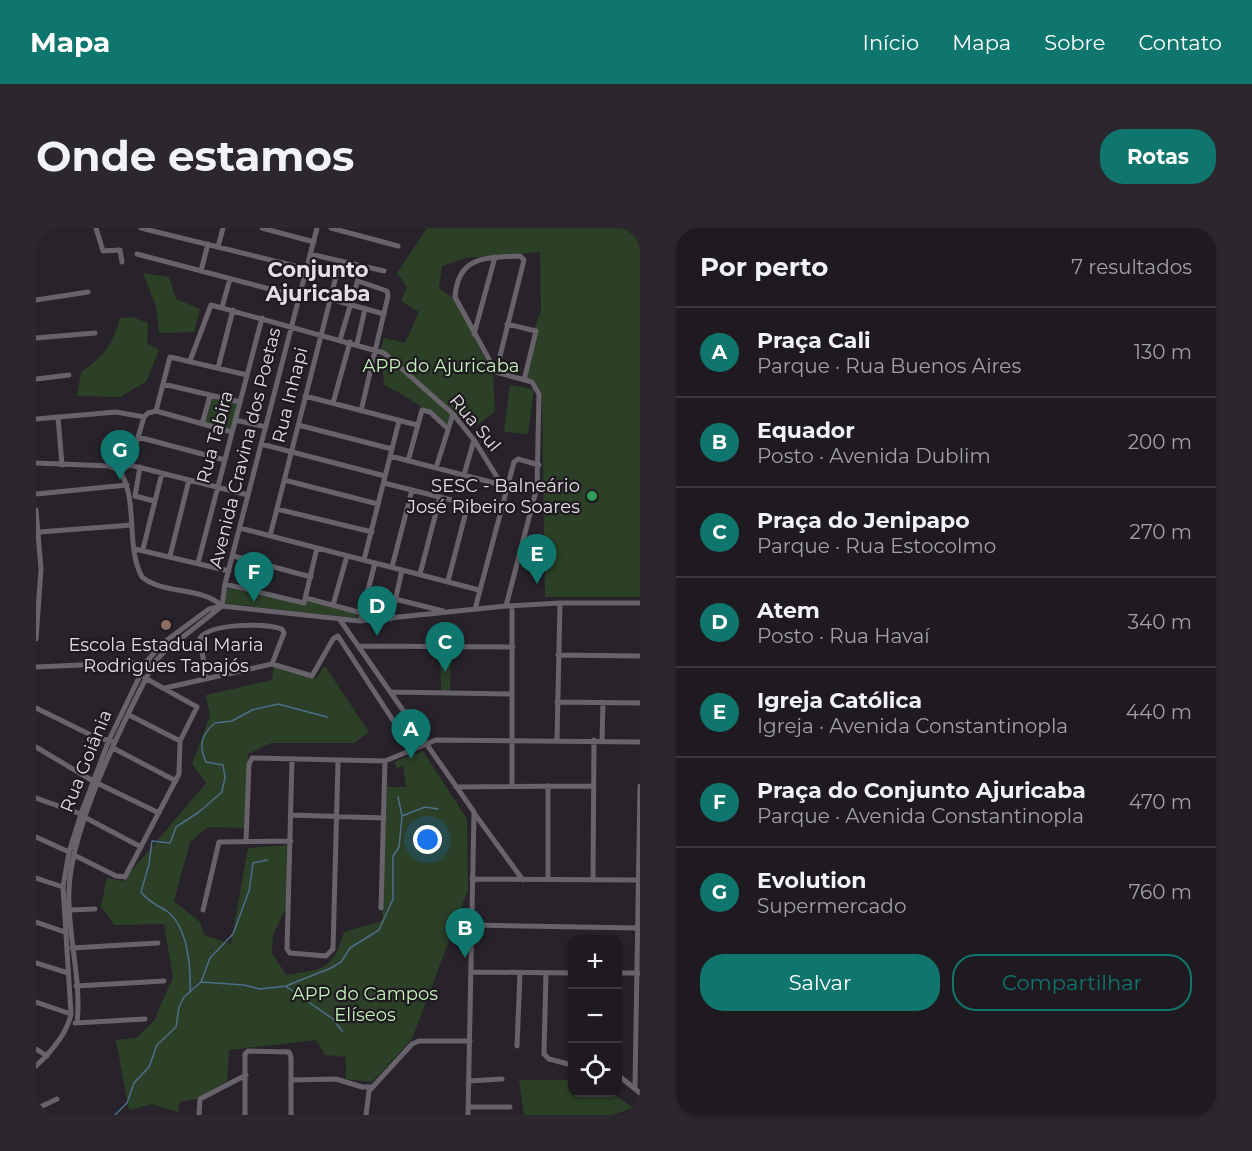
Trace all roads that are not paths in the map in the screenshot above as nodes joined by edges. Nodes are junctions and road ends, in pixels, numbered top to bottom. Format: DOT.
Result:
graph roads {
  1 [pos="96,228"];
  2 [pos="141,228"];
  3 [pos="222,228"];
  4 [pos="262,228"];
  5 [pos="317,228"];
  6 [pos="331,228"];
  7 [pos="314,242"];
  8 [pos="208,244"];
  9 [pos="398,246"];
  10 [pos="218,247"];
  11 [pos="137,254"];
  12 [pos="310,254"];
  13 [pos="495,257"];
  14 [pos="340,261"];
  15 [pos="122,262"];
  16 [pos="362,266"];
  17 [pos="307,269"];
  18 [pos="201,271"];
  19 [pos="384,271"];
  20 [pos="230,279"];
  21 [pos="358,281"];
  22 [pos="88,292"];
  23 [pos="300,297"];
  24 [pos="330,299"];
  25 [pos="36,300"];
  26 [pos="351,304"];
  27 [pos="222,307"];
  28 [pos="365,309"];
  29 [pos="233,310"];
  30 [pos="384,314"];
  31 [pos="261,318"];
  32 [pos="507,324"];
  33 [pos="291,327"];
  34 [pos="95,333"];
  35 [pos="474,334"];
  36 [pos="321,336"];
  37 [pos="36,338"];
  38 [pos="340,340"];
  39 [pos="350,342"];
  40 [pos="357,344"];
  41 [pos="376,350"];
  42 [pos="190,361"];
  43 [pos="218,368"];
  44 [pos="496,372"];
  45 [pos="69,375"];
  46 [pos="246,375"];
  47 [pos="36,379"];
  48 [pos="524,380"];
  49 [pos="164,384"];
  50 [pos="210,396"];
  51 [pos="305,396"];
  52 [pos="240,402"];
  53 [pos="333,403"];
  54 [pos="156,411"];
  55 [pos="361,411"];
  56 [pos="453,414"];
  57 [pos="58,417"];
  58 [pos="144,417"];
  59 [pos="36,419"];
  60 [pos="235,420"];
  61 [pos="399,421"];
  62 [pos="202,424"];
  63 [pos="298,425"];
  64 [pos="417,425"];
  65 [pos="266,427"];
  66 [pos="447,428"];
  67 [pos="232,432"];
  68 [pos="138,437"];
  69 [pos="474,440"];
  70 [pos="261,444"];
  71 [pos="392,449"];
  72 [pos="291,453"];
  73 [pos="390,456"];
  74 [pos="225,460"];
  75 [pos="408,461"];
  76 [pos="36,464"];
  77 [pos="62,465"];
  78 [pos="130,465"];
  79 [pos="539,465"];
  80 [pos="140,467"];
  81 [pos="436,468"];
  82 [pos="120,471"];
  83 [pos="162,473"];
  84 [pos="464,475"];
  85 [pos="386,476"];
  86 [pos="189,480"];
  87 [pos="284,480"];
  88 [pos="384,483"];
  89 [pos="127,485"];
  90 [pos="504,486"];
  91 [pos="218,487"];
  92 [pos="412,490"];
  93 [pos="36,494"];
  94 [pos="248,495"];
  95 [pos="440,497"];
  96 [pos="154,501"];
  97 [pos="378,504"];
  98 [pos="468,504"];
  99 [pos="277,509"];
  100 [pos="36,510"];
  101 [pos="499,512"];
  102 [pos="132,525"];
  103 [pos="38,528"];
  104 [pos="240,528"];
  105 [pos="372,532"];
  106 [pos="270,536"];
  107 [pos="317,548"];
  108 [pos="135,549"];
  109 [pos="143,549"];
  110 [pos="170,556"];
  111 [pos="232,556"];
  112 [pos="347,556"];
  113 [pos="364,560"];
  114 [pos="198,563"];
  115 [pos="375,563"];
  116 [pos="392,567"];
  117 [pos="402,570"];
  118 [pos="229,571"];
  119 [pos="420,574"];
  120 [pos="311,577"];
  121 [pos="448,581"];
  122 [pos="225,584"];
  123 [pos="479,590"];
  124 [pos="395,599"];
  125 [pos="305,601"];
  126 [pos="560,603"];
  127 [pos="640,603"];
  128 [pos="364,604"];
  129 [pos="333,605"];
  130 [pos="222,606"];
  131 [pos="509,606"];
  132 [pos="475,609"];
  133 [pos="392,610"];
  134 [pos="446,612"];
  135 [pos="37,613"];
  136 [pos="362,613"];
  137 [pos="304,615"];
  138 [pos="391,619"];
  139 [pos="340,620"];
  140 [pos="360,621"];
  141 [pos="36,639"];
  142 [pos="358,646"];
  143 [pos="513,647"];
  144 [pos="558,656"];
  145 [pos="640,656"];
  146 [pos="147,661"];
  147 [pos="154,663"];
  148 [pos="272,664"];
  149 [pos="36,667"];
  150 [pos="139,675"];
  151 [pos="206,677"];
  152 [pos="146,679"];
  153 [pos="165,688"];
  154 [pos="390,692"];
  155 [pos="512,694"];
  156 [pos="557,702"];
  157 [pos="603,702"];
  158 [pos="640,703"];
  159 [pos="36,708"];
  160 [pos="129,714"];
  161 [pos="109,740"];
  162 [pos="512,740"];
  163 [pos="557,740"];
  164 [pos="180,741"];
  165 [pos="594,741"];
  166 [pos="602,741"];
  167 [pos="426,742"];
  168 [pos="640,742"];
  169 [pos="114,746"];
  170 [pos="36,747"];
  171 [pos="411,748"];
  172 [pos="292,760"];
  173 [pos="385,761"];
  174 [pos="338,762"];
  175 [pos="104,763"];
  176 [pos="176,781"];
  177 [pos="96,782"];
  178 [pos="512,786"];
  179 [pos="548,786"];
  180 [pos="594,786"];
  181 [pos="640,786"];
  182 [pos="456,787"];
  183 [pos="36,798"];
  184 [pos="474,812"];
  185 [pos="159,813"];
  186 [pos="292,815"];
  187 [pos="83,816"];
  188 [pos="338,817"];
  189 [pos="384,818"];
  190 [pos="36,837"];
  191 [pos="246,841"];
  192 [pos="291,841"];
  193 [pos="141,847"];
  194 [pos="72,854"];
  195 [pos="36,878"];
  196 [pos="472,879"];
  197 [pos="548,879"];
  198 [pos="523,880"];
  199 [pos="593,880"];
  200 [pos="639,880"];
  201 [pos="65,885"];
  202 [pos="381,908"];
  203 [pos="639,908"];
  204 [pos="96,909"];
  205 [pos="69,910"];
  206 [pos="203,910"];
  207 [pos="36,922"];
  208 [pos="472,925"];
  209 [pos="637,928"];
  210 [pos="64,932"];
  211 [pos="158,943"];
  212 [pos="72,948"];
  213 [pos="36,963"];
  214 [pos="471,972"];
  215 [pos="68,973"];
  216 [pos="520,973"];
  217 [pos="546,973"];
  218 [pos="568,973"];
  219 [pos="622,973"];
  220 [pos="639,973"];
  221 [pos="164,981"];
  222 [pos="76,986"];
  223 [pos="36,1002"];
  224 [pos="71,1014"];
  225 [pos="639,1018"];
  226 [pos="145,1019"];
  227 [pos="69,1023"];
  228 [pos="77,1023"];
  229 [pos="470,1041"];
  230 [pos="518,1046"];
  231 [pos="36,1049"];
  232 [pos="47,1056"];
  233 [pos="568,1064"];
  234 [pos="638,1064"];
  235 [pos="36,1066"];
  236 [pos="246,1075"];
  237 [pos="622,1078"];
  238 [pos="502,1079"];
  239 [pos="292,1080"];
  240 [pos="469,1081"];
  241 [pos="372,1087"];
  242 [pos="638,1090"];
  243 [pos="57,1099"];
  244 [pos="468,1107"];
  245 [pos="510,1107"];
  246 [pos="36,1109"];
  247 [pos="199,1112"];
  248 [pos="245,1115"];
  249 [pos="291,1115"];
  250 [pos="366,1115"];
  251 [pos="468,1115"];
  1 -- 15 [label="street"];
  2 -- 8 [label="street"];
  3 -- 10 [label="street"];
  4 -- 7 [label="street"];
  5 -- 7 [label="street, Avenida Cravina dos Poetas"];
  6 -- 9 [label="street"];
  7 -- 12 [label="street, Avenida Cravina dos Poetas"];
  8 -- 10 [label="street"];
  8 -- 18 [label="street"];
  10 -- 17 [label="street"];
  11 -- 18 [label="street"];
  12 -- 14 [label="street"];
  12 -- 17 [label="street, Avenida Cravina dos Poetas"];
  13 -- 32 [label="street"];
  13 -- 35 [label="street"];
  13 -- 35 [label="street"];
  14 -- 16 [label="street"];
  14 -- 24 [label="street, Rua Inhapi"];
  16 -- 19 [label="street"];
  16 -- 21 [label="street"];
  17 -- 23 [label="street, Avenida Cravina dos Poetas"];
  18 -- 20 [label="street"];
  20 -- 23 [label="street"];
  20 -- 27 [label="street"];
  21 -- 26 [label="street"];
  21 -- 30 [label="street"];
  22 -- 25 [label="street"];
  23 -- 33 [label="street, Avenida Cravina dos Poetas"];
  24 -- 26 [label="street"];
  24 -- 36 [label="street, Rua Inhapi"];
  26 -- 28 [label="street"];
  26 -- 38 [label="street"];
  27 -- 29 [label="street, Rua Sul"];
  27 -- 42 [label="street, Rua Sul"];
  28 -- 30 [label="street"];
  28 -- 40 [label="street"];
  29 -- 31 [label="street, Rua Sul"];
  29 -- 43 [label="street"];
  30 -- 41 [label="street"];
  31 -- 33 [label="street, Rua Sul"];
  31 -- 46 [label="street, Rua Tabira"];
  32 -- 44 [label="street"];
  32 -- 48 [label="street"];
  33 -- 36 [label="street, Rua Sul"];
  33 -- 65 [label="street, Avenida Cravina dos Poetas"];
  34 -- 37 [label="street"];
  35 -- 44 [label="street"];
  36 -- 38 [label="street, Rua Sul"];
  36 -- 51 [label="street, Rua Inhapi"];
  38 -- 39 [label="street, Rua Sul"];
  39 -- 40 [label="street, Rua Sul"];
  39 -- 53 [label="street"];
  40 -- 41 [label="street, Rua Sul"];
  41 -- 55 [label="street"];
  41 -- 56 [label="street, Rua Sul"];
  42 -- 43 [label="street"];
  42 -- 49 [label="street"];
  43 -- 46 [label="street"];
  44 -- 48 [label="street"];
  45 -- 47 [label="street"];
  46 -- 52 [label="street, Rua Tabira"];
  48 -- 79 [label="street"];
  49 -- 50 [label="street"];
  49 -- 54 [label="street"];
  50 -- 52 [label="street"];
  50 -- 62 [label="street"];
  51 -- 53 [label="street"];
  51 -- 63 [label="street, Rua Inhapi"];
  52 -- 60 [label="street, Rua Tabira"];
  53 -- 55 [label="street"];
  54 -- 58 [label="street"];
  54 -- 62 [label="street"];
  55 -- 61 [label="street"];
  56 -- 66 [label="street"];
  56 -- 69 [label="street, Rua Sul"];
  57 -- 58 [label="street"];
  57 -- 59 [label="street"];
  57 -- 77 [label="street"];
  58 -- 68 [label="street"];
  60 -- 65 [label="street"];
  60 -- 67 [label="street, Rua Tabira"];
  61 -- 64 [label="street"];
  61 -- 71 [label="street"];
  62 -- 67 [label="street"];
  63 -- 71 [label="street"];
  63 -- 72 [label="street, Rua Inhapi"];
  64 -- 66 [label="street"];
  64 -- 75 [label="street"];
  65 -- 70 [label="street, Avenida Cravina dos Poetas"];
  66 -- 81 [label="street"];
  67 -- 74 [label="street, Rua Tabira"];
  68 -- 74 [label="street"];
  68 -- 78 [label="street"];
  69 -- 84 [label="street"];
  69 -- 90 [label="street, Rua Sul"];
  70 -- 72 [label="street"];
  70 -- 94 [label="street, Avenida Cravina dos Poetas"];
  71 -- 73 [label="street"];
  72 -- 85 [label="street"];
  72 -- 87 [label="street, Rua Inhapi"];
  73 -- 75 [label="street"];
  73 -- 85 [label="street"];
  74 -- 91 [label="street, Rua Tabira"];
  75 -- 81 [label="street"];
  76 -- 77 [label="street"];
  77 -- 82 [label="street"];
  78 -- 80 [label="street"];
  78 -- 82 [label="street"];
  79 -- 90 [label="street, Rua Sul"];
  79 -- 131 [label="street"];
  80 -- 83 [label="street"];
  80 -- 96 [label="street"];
  81 -- 84 [label="street"];
  82 -- 89 [label="street"];
  83 -- 86 [label="street"];
  83 -- 96 [label="street"];
  84 -- 90 [label="street"];
  85 -- 88 [label="street"];
  86 -- 91 [label="street"];
  86 -- 110 [label="street"];
  87 -- 97 [label="street"];
  87 -- 99 [label="street, Rua Inhapi"];
  88 -- 92 [label="street"];
  88 -- 97 [label="street"];
  89 -- 93 [label="street"];
  89 -- 102 [label="street"];
  90 -- 101 [label="street, Rua Sul"];
  91 -- 94 [label="street"];
  91 -- 114 [label="street, Rua Tabira"];
  92 -- 95 [label="street"];
  92 -- 116 [label="street"];
  94 -- 104 [label="street, Avenida Cravina dos Poetas"];
  95 -- 98 [label="street"];
  95 -- 119 [label="street"];
  96 -- 109 [label="street"];
  97 -- 105 [label="street"];
  98 -- 101 [label="street"];
  98 -- 121 [label="street"];
  99 -- 105 [label="street"];
  99 -- 106 [label="street, Rua Inhapi"];
  100 -- 103 [label="street"];
  101 -- 123 [label="street, Rua Sul"];
  102 -- 103 [label="street"];
  102 -- 108 [label="street"];
  103 -- 135 [label="street"];
  104 -- 106 [label="street"];
  104 -- 111 [label="street, Avenida Cravina dos Poetas"];
  105 -- 113 [label="street"];
  106 -- 107 [label="street"];
  107 -- 112 [label="street"];
  107 -- 120 [label="street"];
  108 -- 109 [label="street"];
  108 -- 130 [label="street"];
  109 -- 110 [label="street"];
  110 -- 114 [label="street"];
  111 -- 118 [label="street, Avenida Cravina dos Poetas"];
  111 -- 120 [label="street"];
  112 -- 113 [label="street"];
  112 -- 129 [label="street"];
  113 -- 115 [label="street"];
  114 -- 118 [label="street"];
  115 -- 116 [label="street"];
  115 -- 128 [label="street"];
  116 -- 117 [label="street"];
  117 -- 119 [label="street"];
  117 -- 124 [label="street"];
  118 -- 122 [label="street, Avenida Cravina dos Poetas"];
  119 -- 121 [label="street"];
  120 -- 125 [label="street"];
  121 -- 123 [label="street"];
  122 -- 125 [label="street"];
  122 -- 130 [label="street, Avenida Cravina dos Poetas"];
  123 -- 132 [label="street, Rua Sul"];
  124 -- 133 [label="street"];
  124 -- 134 [label="street"];
  125 -- 129 [label="street"];
  125 -- 137 [label="street"];
  126 -- 127 [label="street"];
  126 -- 131 [label="street"];
  126 -- 144 [label="street"];
  128 -- 133 [label="street"];
  128 -- 136 [label="street"];
  129 -- 136 [label="street"];
  130 -- 137 [label="street"];
  130 -- 146 [label="street, Rua Goiânia"];
  130 -- 147 [label="street"];
  131 -- 132 [label="street"];
  131 -- 143 [label="street"];
  132 -- 134 [label="street"];
  133 -- 138 [label="street"];
  134 -- 138 [label="street"];
  135 -- 141 [label="street"];
  136 -- 140 [label="street"];
  137 -- 139 [label="street"];
  138 -- 140 [label="street"];
  139 -- 140 [label="street"];
  139 -- 142 [label="street"];
  142 -- 143 [label="street"];
  142 -- 154 [label="street"];
  143 -- 155 [label="street"];
  144 -- 145 [label="street"];
  144 -- 156 [label="street"];
  146 -- 147 [label="street"];
  146 -- 149 [label="street"];
  146 -- 150 [label="street, Rua Goiânia"];
  147 -- 152 [label="street"];
  148 -- 151 [label="street"];
  148 -- 151 [label="street"];
  148 -- 171 [label="street"];
  150 -- 152 [label="street"];
  150 -- 161 [label="street, Rua Goiânia"];
  151 -- 153 [label="street"];
  152 -- 153 [label="street"];
  152 -- 160 [label="street"];
  153 -- 164 [label="street"];
  154 -- 155 [label="street"];
  154 -- 167 [label="street"];
  155 -- 162 [label="street"];
  156 -- 157 [label="street"];
  156 -- 163 [label="street"];
  157 -- 158 [label="street"];
  157 -- 166 [label="street"];
  159 -- 161 [label="street"];
  160 -- 164 [label="street"];
  160 -- 169 [label="street"];
  161 -- 169 [label="street"];
  161 -- 175 [label="street, Rua Goiânia"];
  162 -- 163 [label="street"];
  162 -- 167 [label="street"];
  162 -- 178 [label="street"];
  163 -- 165 [label="street"];
  164 -- 176 [label="street"];
  165 -- 166 [label="street"];
  165 -- 180 [label="street"];
  166 -- 168 [label="street"];
  167 -- 171 [label="street"];
  167 -- 182 [label="street"];
  169 -- 175 [label="street"];
  169 -- 176 [label="street"];
  170 -- 177 [label="street"];
  171 -- 173 [label="street"];
  172 -- 174 [label="street"];
  172 -- 186 [label="street"];
  172 -- 191 [label="street"];
  173 -- 174 [label="street"];
  173 -- 189 [label="street"];
  174 -- 188 [label="street"];
  175 -- 177 [label="street"];
  176 -- 185 [label="street"];
  177 -- 185 [label="street"];
  177 -- 187 [label="street"];
  178 -- 179 [label="street"];
  178 -- 182 [label="street"];
  179 -- 180 [label="street"];
  179 -- 197 [label="street"];
  180 -- 199 [label="street"];
  181 -- 200 [label="street"];
  182 -- 184 [label="street"];
  183 -- 187 [label="street"];
  184 -- 196 [label="street"];
  184 -- 198 [label="street"];
  185 -- 193 [label="street"];
  186 -- 188 [label="street"];
  186 -- 192 [label="street"];
  187 -- 193 [label="street"];
  187 -- 194 [label="street"];
  188 -- 189 [label="street"];
  188 -- 192 [label="street"];
  189 -- 202 [label="street"];
  190 -- 194 [label="street"];
  191 -- 192 [label="street"];
  191 -- 206 [label="street"];
  193 -- 194 [label="street"];
  194 -- 201 [label="street"];
  195 -- 201 [label="street"];
  196 -- 198 [label="street"];
  196 -- 208 [label="street"];
  197 -- 198 [label="street"];
  197 -- 199 [label="street"];
  199 -- 200 [label="street"];
  200 -- 203 [label="street"];
  201 -- 205 [label="street"];
  201 -- 210 [label="street"];
  203 -- 209 [label="street"];
  204 -- 205 [label="street"];
  205 -- 212 [label="street"];
  207 -- 210 [label="street"];
  208 -- 209 [label="street"];
  208 -- 214 [label="street"];
  209 -- 220 [label="street"];
  210 -- 215 [label="street"];
  211 -- 212 [label="street"];
  212 -- 222 [label="street"];
  213 -- 215 [label="street"];
  214 -- 216 [label="street"];
  214 -- 229 [label="street"];
  215 -- 224 [label="street"];
  216 -- 217 [label="street"];
  216 -- 230 [label="street"];
  217 -- 218 [label="street"];
  217 -- 233 [label="street"];
  219 -- 220 [label="street"];
  220 -- 225 [label="street"];
  221 -- 222 [label="street"];
  222 -- 228 [label="street"];
  223 -- 224 [label="street"];
  224 -- 227 [label="street"];
  225 -- 234 [label="street"];
  226 -- 228 [label="street"];
  227 -- 228 [label="street"];
  227 -- 232 [label="street"];
  229 -- 240 [label="street"];
  229 -- 241 [label="street"];
  231 -- 232 [label="street"];
  232 -- 235 [label="street"];
  234 -- 242 [label="street"];
  236 -- 239 [label="street"];
  236 -- 247 [label="street"];
  236 -- 248 [label="street"];
  237 -- 242 [label="street"];
  238 -- 240 [label="street"];
  239 -- 241 [label="street"];
  239 -- 249 [label="street"];
  240 -- 244 [label="street"];
  241 -- 250 [label="street"];
  243 -- 246 [label="street"];
  244 -- 245 [label="street"];
  244 -- 251 [label="street"];
}
